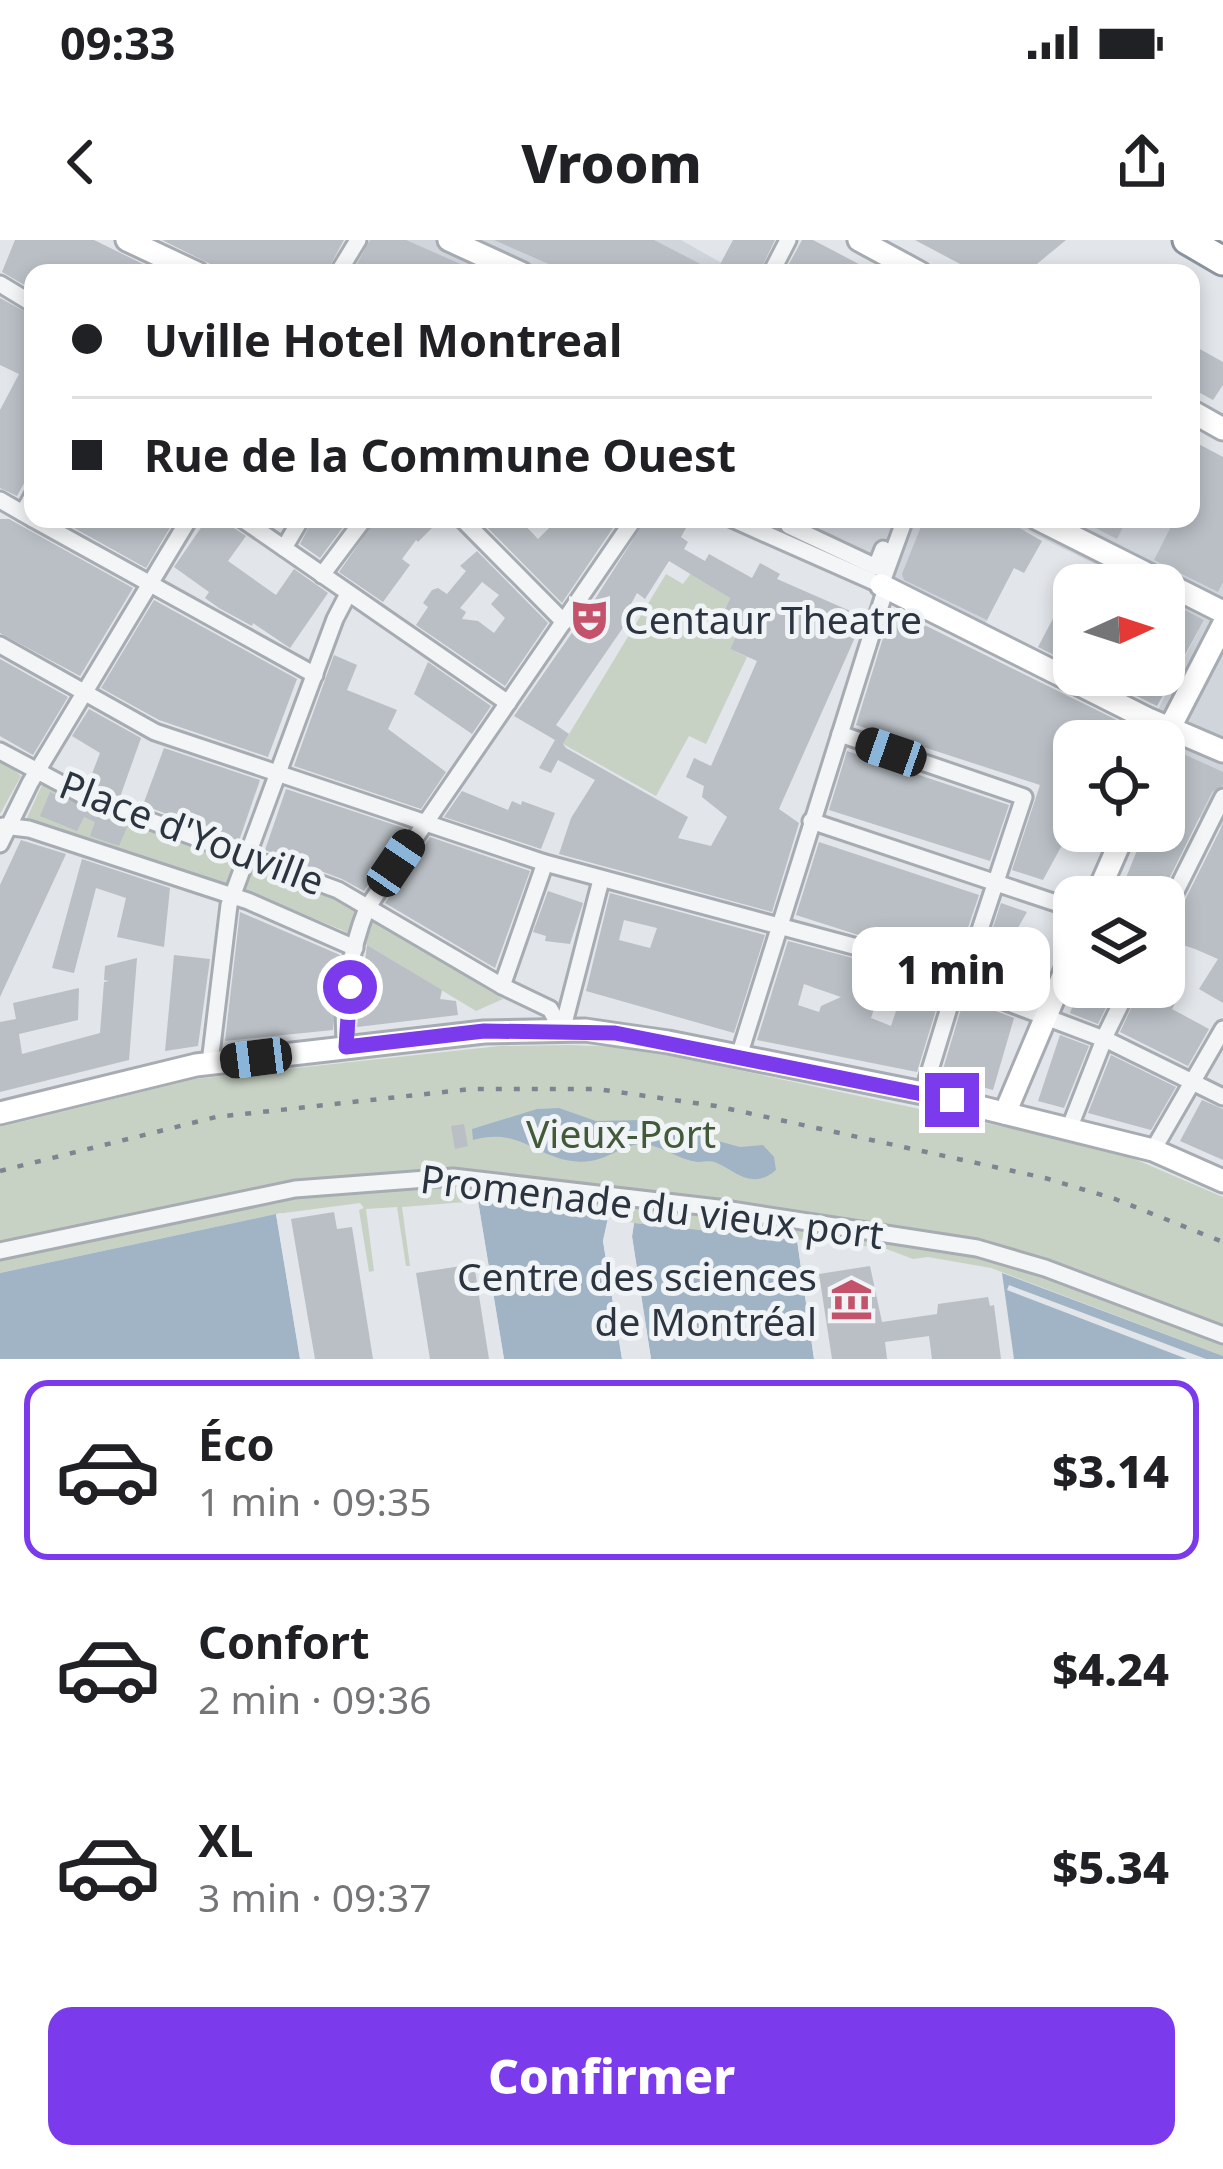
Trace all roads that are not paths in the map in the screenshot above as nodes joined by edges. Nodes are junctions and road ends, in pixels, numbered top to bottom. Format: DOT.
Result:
graph roads {
  1 [pos="127,240"];
  2 [pos="449,240"];
  3 [pos="859,240"];
  4 [pos="1186,240"];
  5 [pos="1223,261"];
  6 [pos="157,264"];
  7 [pos="501,264"];
  8 [pos="903,264"];
  9 [pos="50,528"];
  10 [pos="184,528"];
  11 [pos="255,528"];
  12 [pos="296,528"];
  13 [pos="357,528"];
  14 [pos="471,528"];
  15 [pos="628,528"];
  16 [pos="751,528"];
  17 [pos="778,528"];
  18 [pos="793,528"];
  19 [pos="891,528"];
  20 [pos="902,528"];
  21 [pos="1056,528"];
  22 [pos="773,538"];
  23 [pos="284,548"];
  24 [pos="322,575"];
  25 [pos="152,584"];
  26 [pos="884,587"];
  27 [pos="348,594"];
  28 [pos="1223,612"];
  29 [pos="564,622"];
  30 [pos="1223,625"];
  31 [pos="0,645"];
  32 [pos="315,675"];
  33 [pos="86,692"];
  34 [pos="508,703"];
  35 [pos="1140,720"];
  36 [pos="1174,720"];
  37 [pos="840,734"];
  38 [pos="1185,739"];
  39 [pos="0,751"];
  40 [pos="1223,751"];
  41 [pos="37,772"];
  42 [pos="278,774"];
  43 [pos="1223,797"];
  44 [pos="812,821"];
  45 [pos="424,822"];
  46 [pos="4,826"];
  47 [pos="0,844"];
  48 [pos="248,857"];
  49 [pos="545,863"];
  50 [pos="1184,876"];
  51 [pos="601,880"];
  52 [pos="996,883"];
  53 [pos="231,896"];
  54 [pos="1053,902"];
  55 [pos="367,908"];
  56 [pos="778,924"];
  57 [pos="355,948"];
  58 [pos="959,981"];
  59 [pos="502,986"];
  60 [pos="1053,1001"];
  61 [pos="1119,1008"];
  62 [pos="1047,1016"];
  63 [pos="1223,1029"];
  64 [pos="562,1030"];
  65 [pos="1104,1039"];
  66 [pos="346,1047"];
  67 [pos="739,1056"];
  68 [pos="210,1063"];
  69 [pos="1192,1082"];
  70 [pos="923,1093"];
  71 [pos="1223,1097"];
  72 [pos="1005,1113"];
  73 [pos="0,1114"];
  74 [pos="1069,1129"];
  75 [pos="1153,1150"];
  76 [pos="1223,1181"];
  77 [pos="0,1251"];
  78 [pos="1223,1335"];
  1 -- 6 [label="street"];
  2 -- 7 [label="street"];
  3 -- 8 [label="street"];
  4 -- 5 [label="highway"];
  9 -- 25 [label="street"];
  10 -- 25 [label="street"];
  11 -- 23 [label="street"];
  12 -- 23 [label="street"];
  13 -- 24 [label="street"];
  14 -- 29 [label="street"];
  15 -- 29 [label="street"];
  16 -- 22 [label="street"];
  17 -- 22 [label="street"];
  18 -- 19 [label="street"];
  20 -- 26 [label="street"];
  21 -- 28 [label="street"];
  22 -- 26 [label="street"];
  23 -- 24 [label="street"];
  24 -- 27 [label="street"];
  25 -- 32 [label="street"];
  25 -- 33 [label="street"];
  26 -- 35 [label="street"];
  26 -- 37 [label="street"];
  27 -- 32 [label="street"];
  27 -- 34 [label="street"];
  29 -- 34 [label="street"];
  30 -- 36 [label="street"];
  31 -- 33 [label="street"];
  32 -- 42 [label="street"];
  33 -- 41 [label="street"];
  33 -- 42 [label="street"];
  34 -- 45 [label="street"];
  37 -- 44 [label="street"];
  37 -- 52 [label="street"];
  38 -- 40 [label="street"];
  39 -- 41 [label="street, Place d'Youville"];
  41 -- 46 [label="street"];
  41 -- 48 [label="street, Place d'Youville"];
  42 -- 45 [label="street"];
  42 -- 48 [label="street"];
  43 -- 50 [label="street"];
  44 -- 52 [label="street"];
  44 -- 56 [label="street"];
  45 -- 49 [label="street"];
  45 -- 55 [label="street"];
  46 -- 47 [label="street"];
  46 -- 53 [label="street, Place d'Youville"];
  48 -- 53 [label="street"];
  48 -- 55 [label="street, Place d'Youville"];
  49 -- 51 [label="street"];
  49 -- 59 [label="street"];
  51 -- 56 [label="street"];
  51 -- 64 [label="street"];
  52 -- 54 [label="street"];
  52 -- 58 [label="street"];
  53 -- 57 [label="street, Place d'Youville"];
  53 -- 68 [label="street"];
  55 -- 57 [label="street"];
  55 -- 59 [label="street, Place d'Youville"];
  56 -- 58 [label="street"];
  56 -- 67 [label="street"];
  57 -- 66 [label="street"];
  58 -- 62 [label="street"];
  58 -- 70 [label="street"];
  59 -- 64 [label="street, Place d'Youville"];
  60 -- 62 [label="street"];
  61 -- 65 [label="street"];
  62 -- 65 [label="street"];
  62 -- 72 [label="street"];
  63 -- 69 [label="street"];
  64 -- 66 [label="street"];
  64 -- 67 [label="street"];
  65 -- 69 [label="street"];
  65 -- 74 [label="street"];
  66 -- 68 [label="street"];
  67 -- 70 [label="street"];
  68 -- 73 [label="street"];
  69 -- 71 [label="street"];
  69 -- 75 [label="street"];
  70 -- 72 [label="street"];
  72 -- 74 [label="street"];
  74 -- 75 [label="street"];
  75 -- 76 [label="street"];
  77 -- 78 [label="street, Promenade du vieux port"];
}
